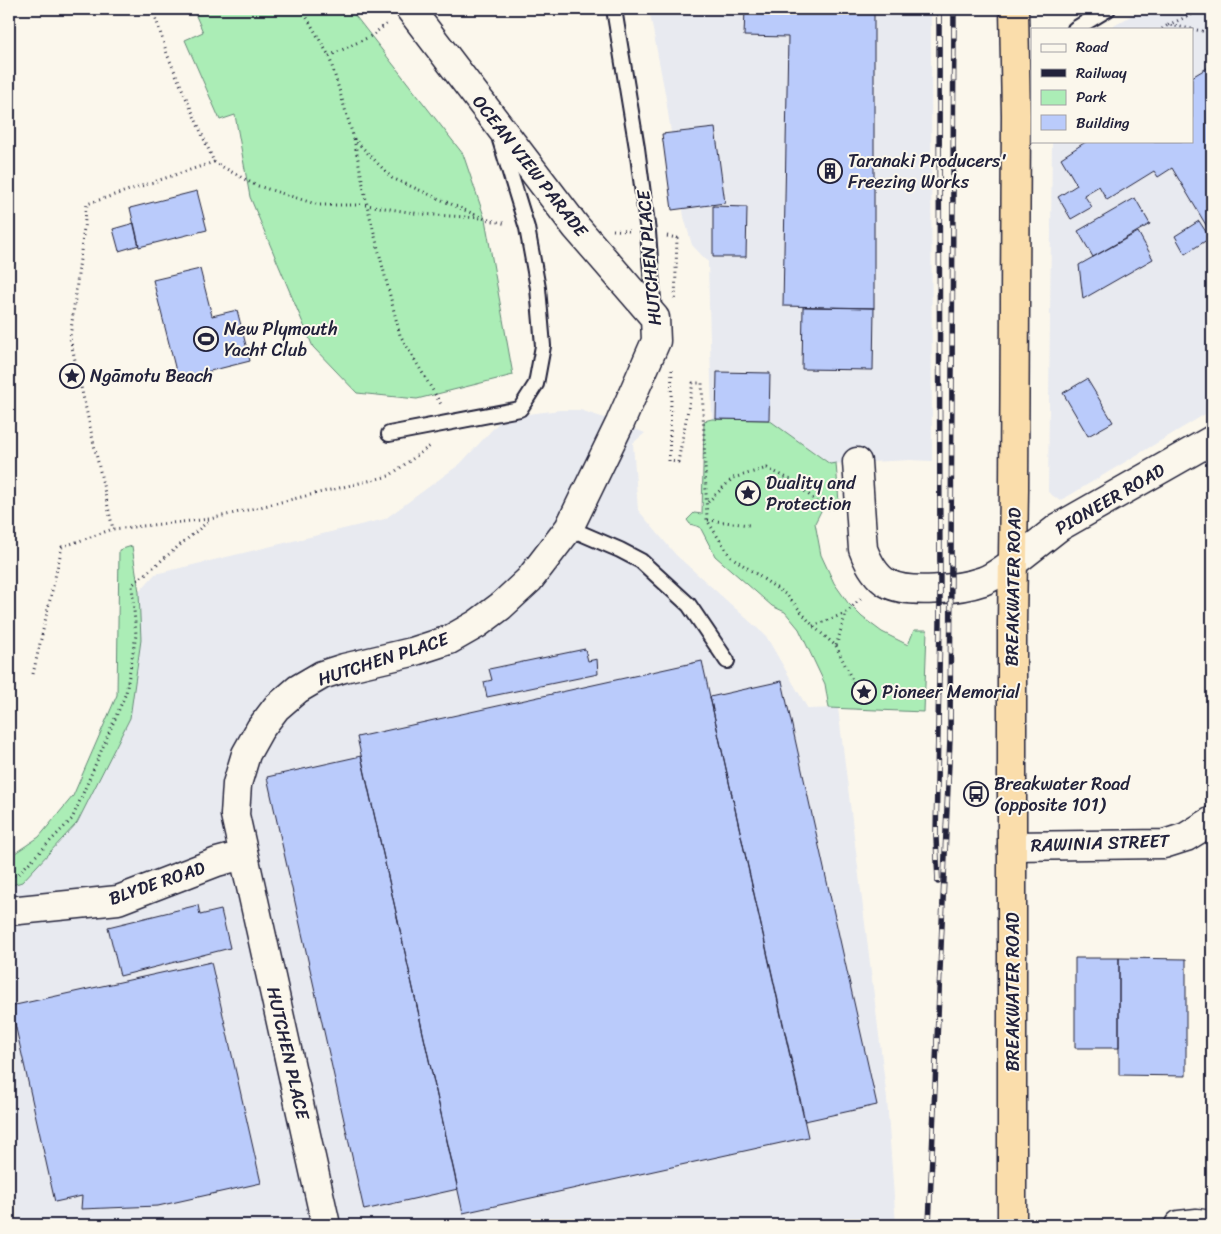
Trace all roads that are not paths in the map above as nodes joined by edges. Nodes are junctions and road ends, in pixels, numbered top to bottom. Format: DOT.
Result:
graph roads {
  1 [pos="614,9"];
  2 [pos="1108,9"];
  3 [pos="401,14"];
  4 [pos="1020,25"];
  5 [pos="1077,28"];
  6 [pos="494,120"];
  7 [pos="665,312"];
  8 [pos="389,434"];
  9 [pos="1212,440"];
  10 [pos="857,462"];
  11 [pos="569,528"];
  12 [pos="1013,563"];
  13 [pos="727,661"];
  14 [pos="1212,821"];
  15 [pos="1012,846"];
  16 [pos="243,855"];
  17 [pos="9,911"];
  18 [pos="326,1225"];
  19 [pos="1012,1225"];
  20 [pos="1179,1225"];
  21 [pos="1212,1225"];
  1 -- 7 [label="lane, HUTCHEN PLACE"];
  2 -- 5 [label="lane"];
  3 -- 6 [label="street, OCEAN VIEW PARADE"];
  4 -- 12 [label="highway, BREAKWATER ROAD"];
  6 -- 7 [label="street, OCEAN VIEW PARADE"];
  6 -- 8 [label="lane"];
  7 -- 11 [label="street, HUTCHEN PLACE"];
  9 -- 12 [label="street, PIONEER ROAD"];
  10 -- 12 [label="street, PIONEER ROAD"];
  11 -- 13 [label="lane"];
  11 -- 16 [label="street, HUTCHEN PLACE"];
  12 -- 15 [label="highway, BREAKWATER ROAD"];
  14 -- 15 [label="street, RAWINIA STREET"];
  15 -- 19 [label="highway, BREAKWATER ROAD"];
  16 -- 17 [label="street, BLYDE ROAD"];
  16 -- 18 [label="street, HUTCHEN PLACE"];
  20 -- 21 [label="street"];
}
